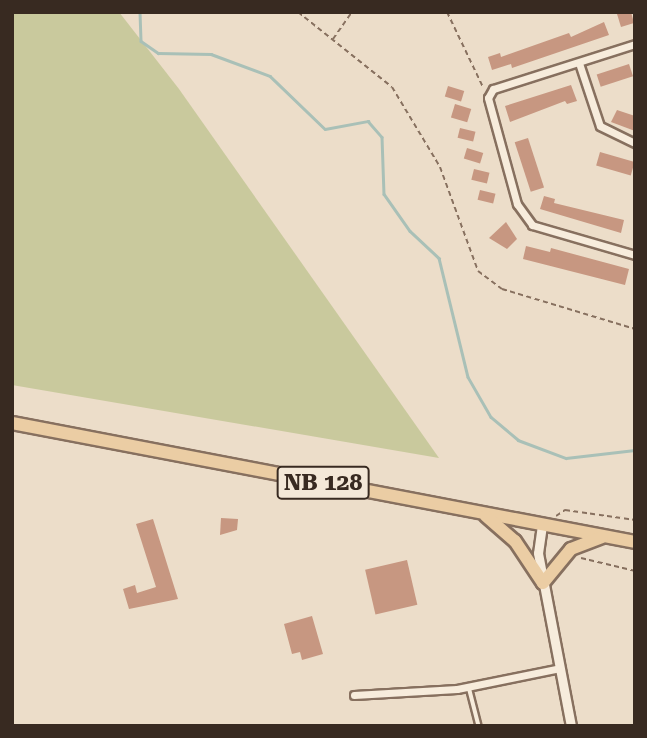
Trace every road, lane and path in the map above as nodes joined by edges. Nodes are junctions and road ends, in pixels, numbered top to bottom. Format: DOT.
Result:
graph roads {
  1 [pos="298,12"];
  2 [pos="352,12"];
  3 [pos="447,12"];
  4 [pos="332,39"];
  5 [pos="635,44"];
  6 [pos="579,63"];
  7 [pos="488,98"];
  8 [pos="635,143"];
  9 [pos="635,255"];
  10 [pos="635,330"];
  11 [pos="12,423"];
  12 [pos="565,510"];
  13 [pos="482,514"];
  14 [pos="635,520"];
  15 [pos="542,525"];
  16 [pos="606,536"];
  17 [pos="635,542"];
  18 [pos="543,583"];
  19 [pos="560,668"];
  20 [pos="468,686"];
  21 [pos="354,695"];
  22 [pos="479,726"];
  23 [pos="570,726"];
  1 -- 4 [label="path"];
  2 -- 4 [label="path"];
  3 -- 7 [label="path"];
  4 -- 10 [label="path"];
  5 -- 6 [label="street"];
  6 -- 7 [label="street"];
  6 -- 8 [label="street"];
  7 -- 9 [label="street"];
  11 -- 13 [label="main road, NB 128"];
  12 -- 14 [label="path"];
  13 -- 15 [label="main road, NB 128"];
  13 -- 18 [label="main road"];
  15 -- 16 [label="main road, NB 128"];
  15 -- 18 [label="street"];
  16 -- 17 [label="main road, NB 128"];
  16 -- 18 [label="main road"];
  18 -- 19 [label="street"];
  19 -- 20 [label="street"];
  19 -- 23 [label="street"];
  20 -- 21 [label="street"];
  20 -- 22 [label="lane"];
}
